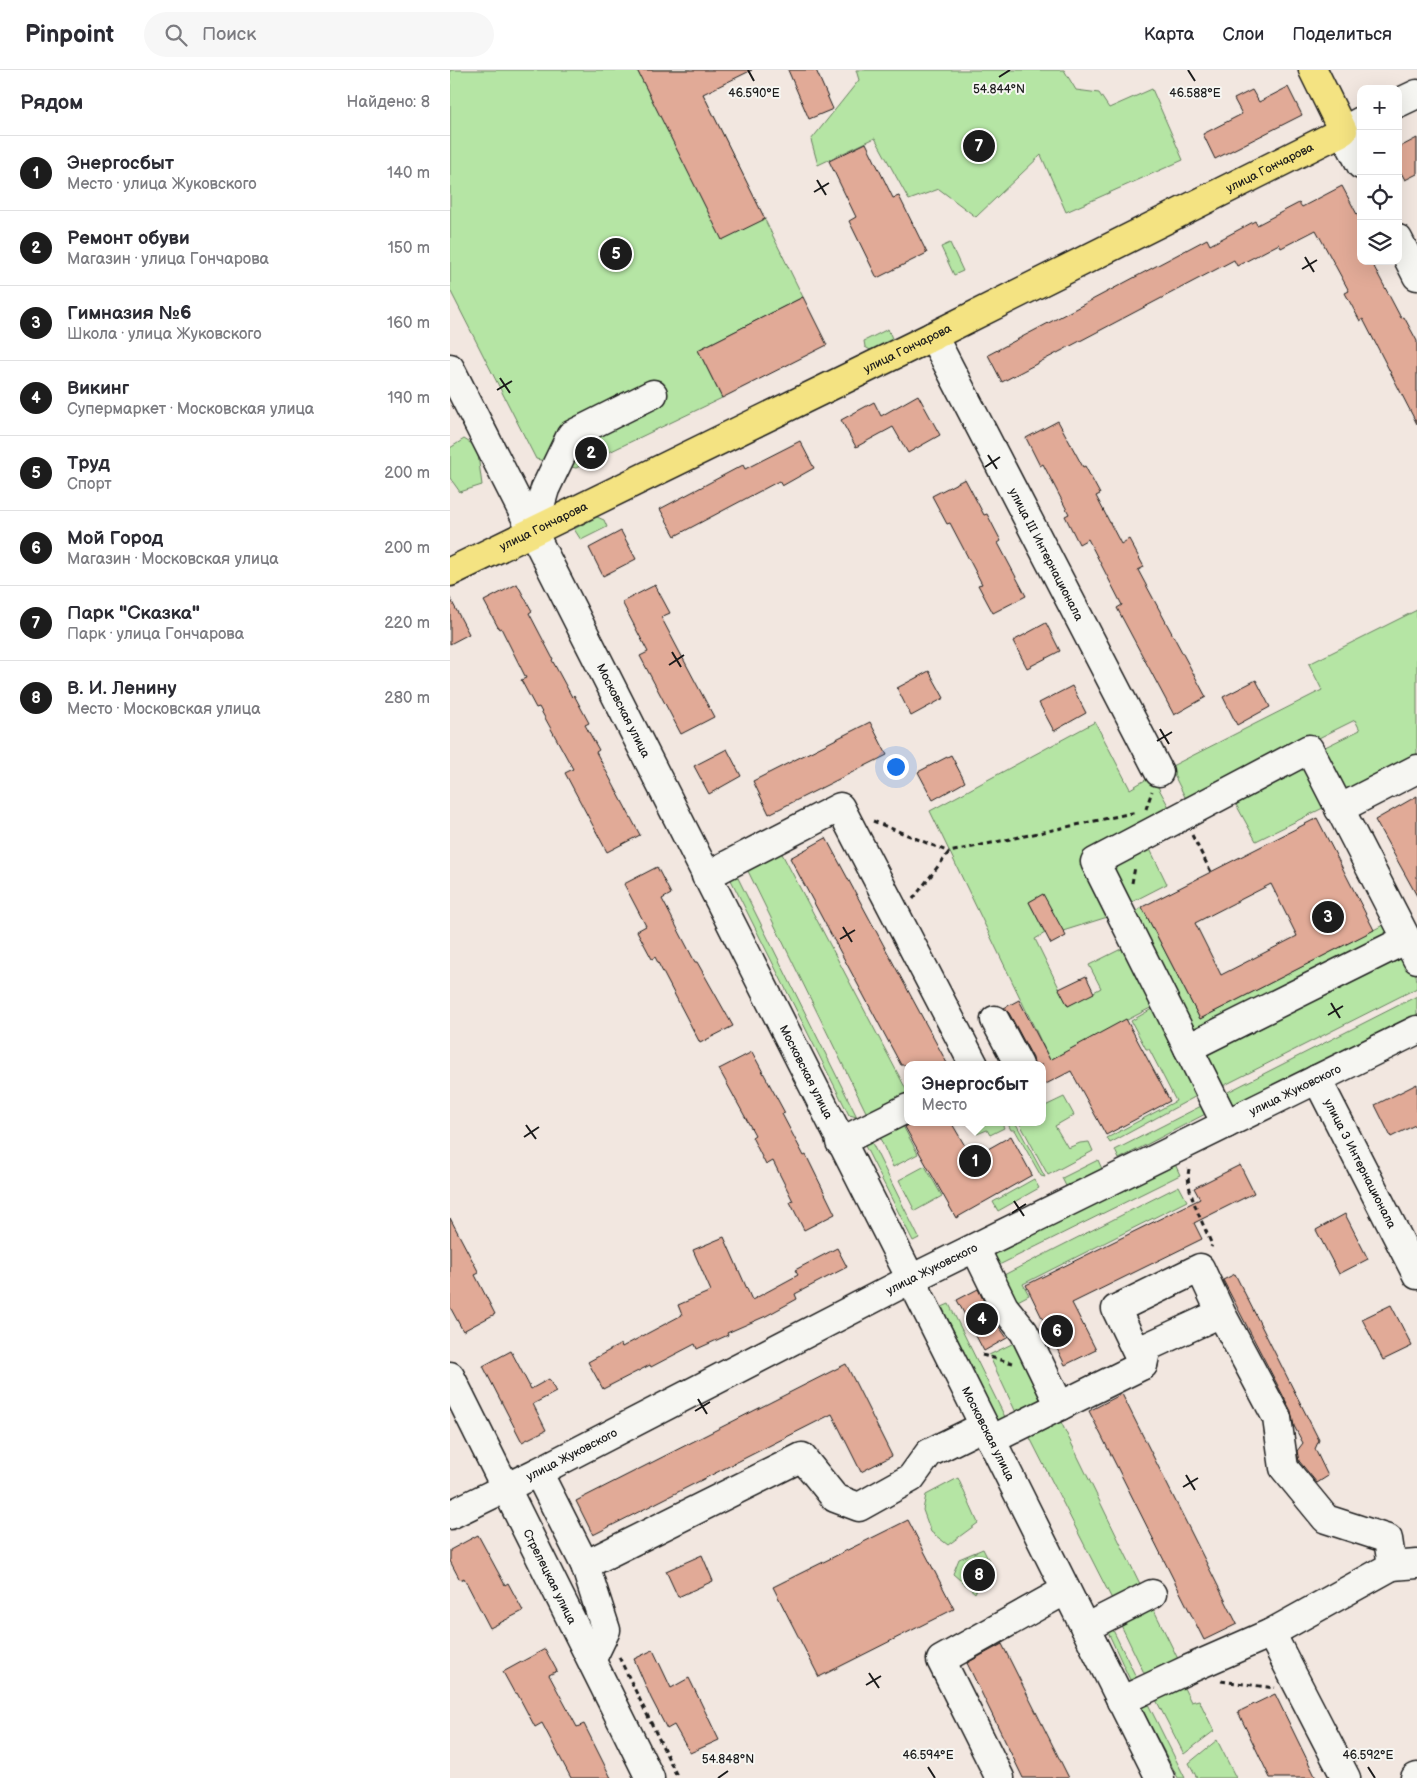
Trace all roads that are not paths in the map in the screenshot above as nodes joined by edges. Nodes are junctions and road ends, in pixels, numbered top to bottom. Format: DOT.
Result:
graph roads {
  1 [pos="1313,70"];
  2 [pos="1417,94"];
  3 [pos="1402,101"];
  4 [pos="1352,126"];
  5 [pos="1357,148"];
  6 [pos="1402,247"];
  7 [pos="1417,276"];
  8 [pos="933,336"];
  9 [pos="451,370"];
  10 [pos="653,394"];
  11 [pos="533,530"];
  12 [pos="450,572"];
  13 [pos="1417,769"];
  14 [pos="1160,772"];
  15 [pos="1339,809"];
  16 [pos="706,876"];
  17 [pos="1412,949"];
  18 [pos="995,1020"];
  19 [pos="1417,1030"];
  20 [pos="1188,1048"];
  21 [pos="972,1061"];
  22 [pos="1017,1061"];
  23 [pos="1318,1079"];
  24 [pos="904,1110"];
  25 [pos="1226,1124"];
  26 [pos="840,1142"];
  27 [pos="975,1248"];
  28 [pos="1417,1275"];
  29 [pos="911,1279"];
  30 [pos="1221,1313"];
  31 [pos="1143,1365"];
  32 [pos="450,1376"];
  33 [pos="1060,1406"];
  34 [pos="988,1433"];
  35 [pos="538,1472"];
  36 [pos="507,1488"];
  37 [pos="450,1515"];
  38 [pos="584,1565"];
  39 [pos="1405,1565"];
  40 [pos="1066,1590"];
  41 [pos="1152,1594"];
  42 [pos="1085,1628"];
  43 [pos="1271,1634"];
  44 [pos="592,1659"];
  45 [pos="1121,1701"];
  46 [pos="650,1778"];
  47 [pos="1000,1778"];
  48 [pos="1160,1778"];
  49 [pos="1346,1778"];
  1 -- 4 [label="main road"];
  2 -- 3 [label="street"];
  4 -- 5 [label="street"];
  4 -- 8 [label="main road, улица Гончарова"];
  6 -- 7 [label="street"];
  8 -- 11 [label="main road, улица Гончарова"];
  8 -- 14 [label="street, улица III Интернационала"];
  9 -- 11 [label="street, Московская улица"];
  10 -- 11 [label="street"];
  11 -- 12 [label="main road, улица Гончарова"];
  11 -- 16 [label="street, Московская улица"];
  13 -- 15 [label="street"];
  15 -- 17 [label="street"];
  15 -- 20 [label="street"];
  16 -- 21 [label="street"];
  16 -- 26 [label="street, Московская улица"];
  17 -- 20 [label="street"];
  18 -- 22 [label="street"];
  19 -- 23 [label="street, улица Жуковского"];
  20 -- 25 [label="street"];
  23 -- 25 [label="street, улица Жуковского"];
  23 -- 28 [label="street, улица 3 Интернационала"];
  24 -- 26 [label="street"];
  25 -- 27 [label="street, улица Жуковского"];
  26 -- 29 [label="street, Московская улица"];
  27 -- 29 [label="street, улица Жуковского"];
  27 -- 33 [label="street"];
  29 -- 34 [label="street, Московская улица"];
  29 -- 35 [label="street, улица Жуковского"];
  30 -- 31 [label="street"];
  30 -- 31 [label="street"];
  30 -- 39 [label="street"];
  31 -- 33 [label="street"];
  32 -- 36 [label="street, Стрелецкая улица"];
  33 -- 34 [label="street"];
  34 -- 38 [label="street"];
  34 -- 40 [label="street, Московская улица"];
  35 -- 36 [label="street, улица Жуковского"];
  35 -- 38 [label="street"];
  36 -- 37 [label="street, улица Жуковского"];
  36 -- 44 [label="street, Стрелецкая улица"];
  38 -- 44 [label="street"];
  39 -- 43 [label="street"];
  40 -- 42 [label="street, Московская улица"];
  40 -- 47 [label="street"];
  41 -- 42 [label="street"];
  42 -- 45 [label="street, Московская улица"];
  43 -- 45 [label="street"];
  43 -- 49 [label="street"];
  44 -- 46 [label="street, Стрелецкая улица"];
  45 -- 48 [label="street, Московская улица"];
}
